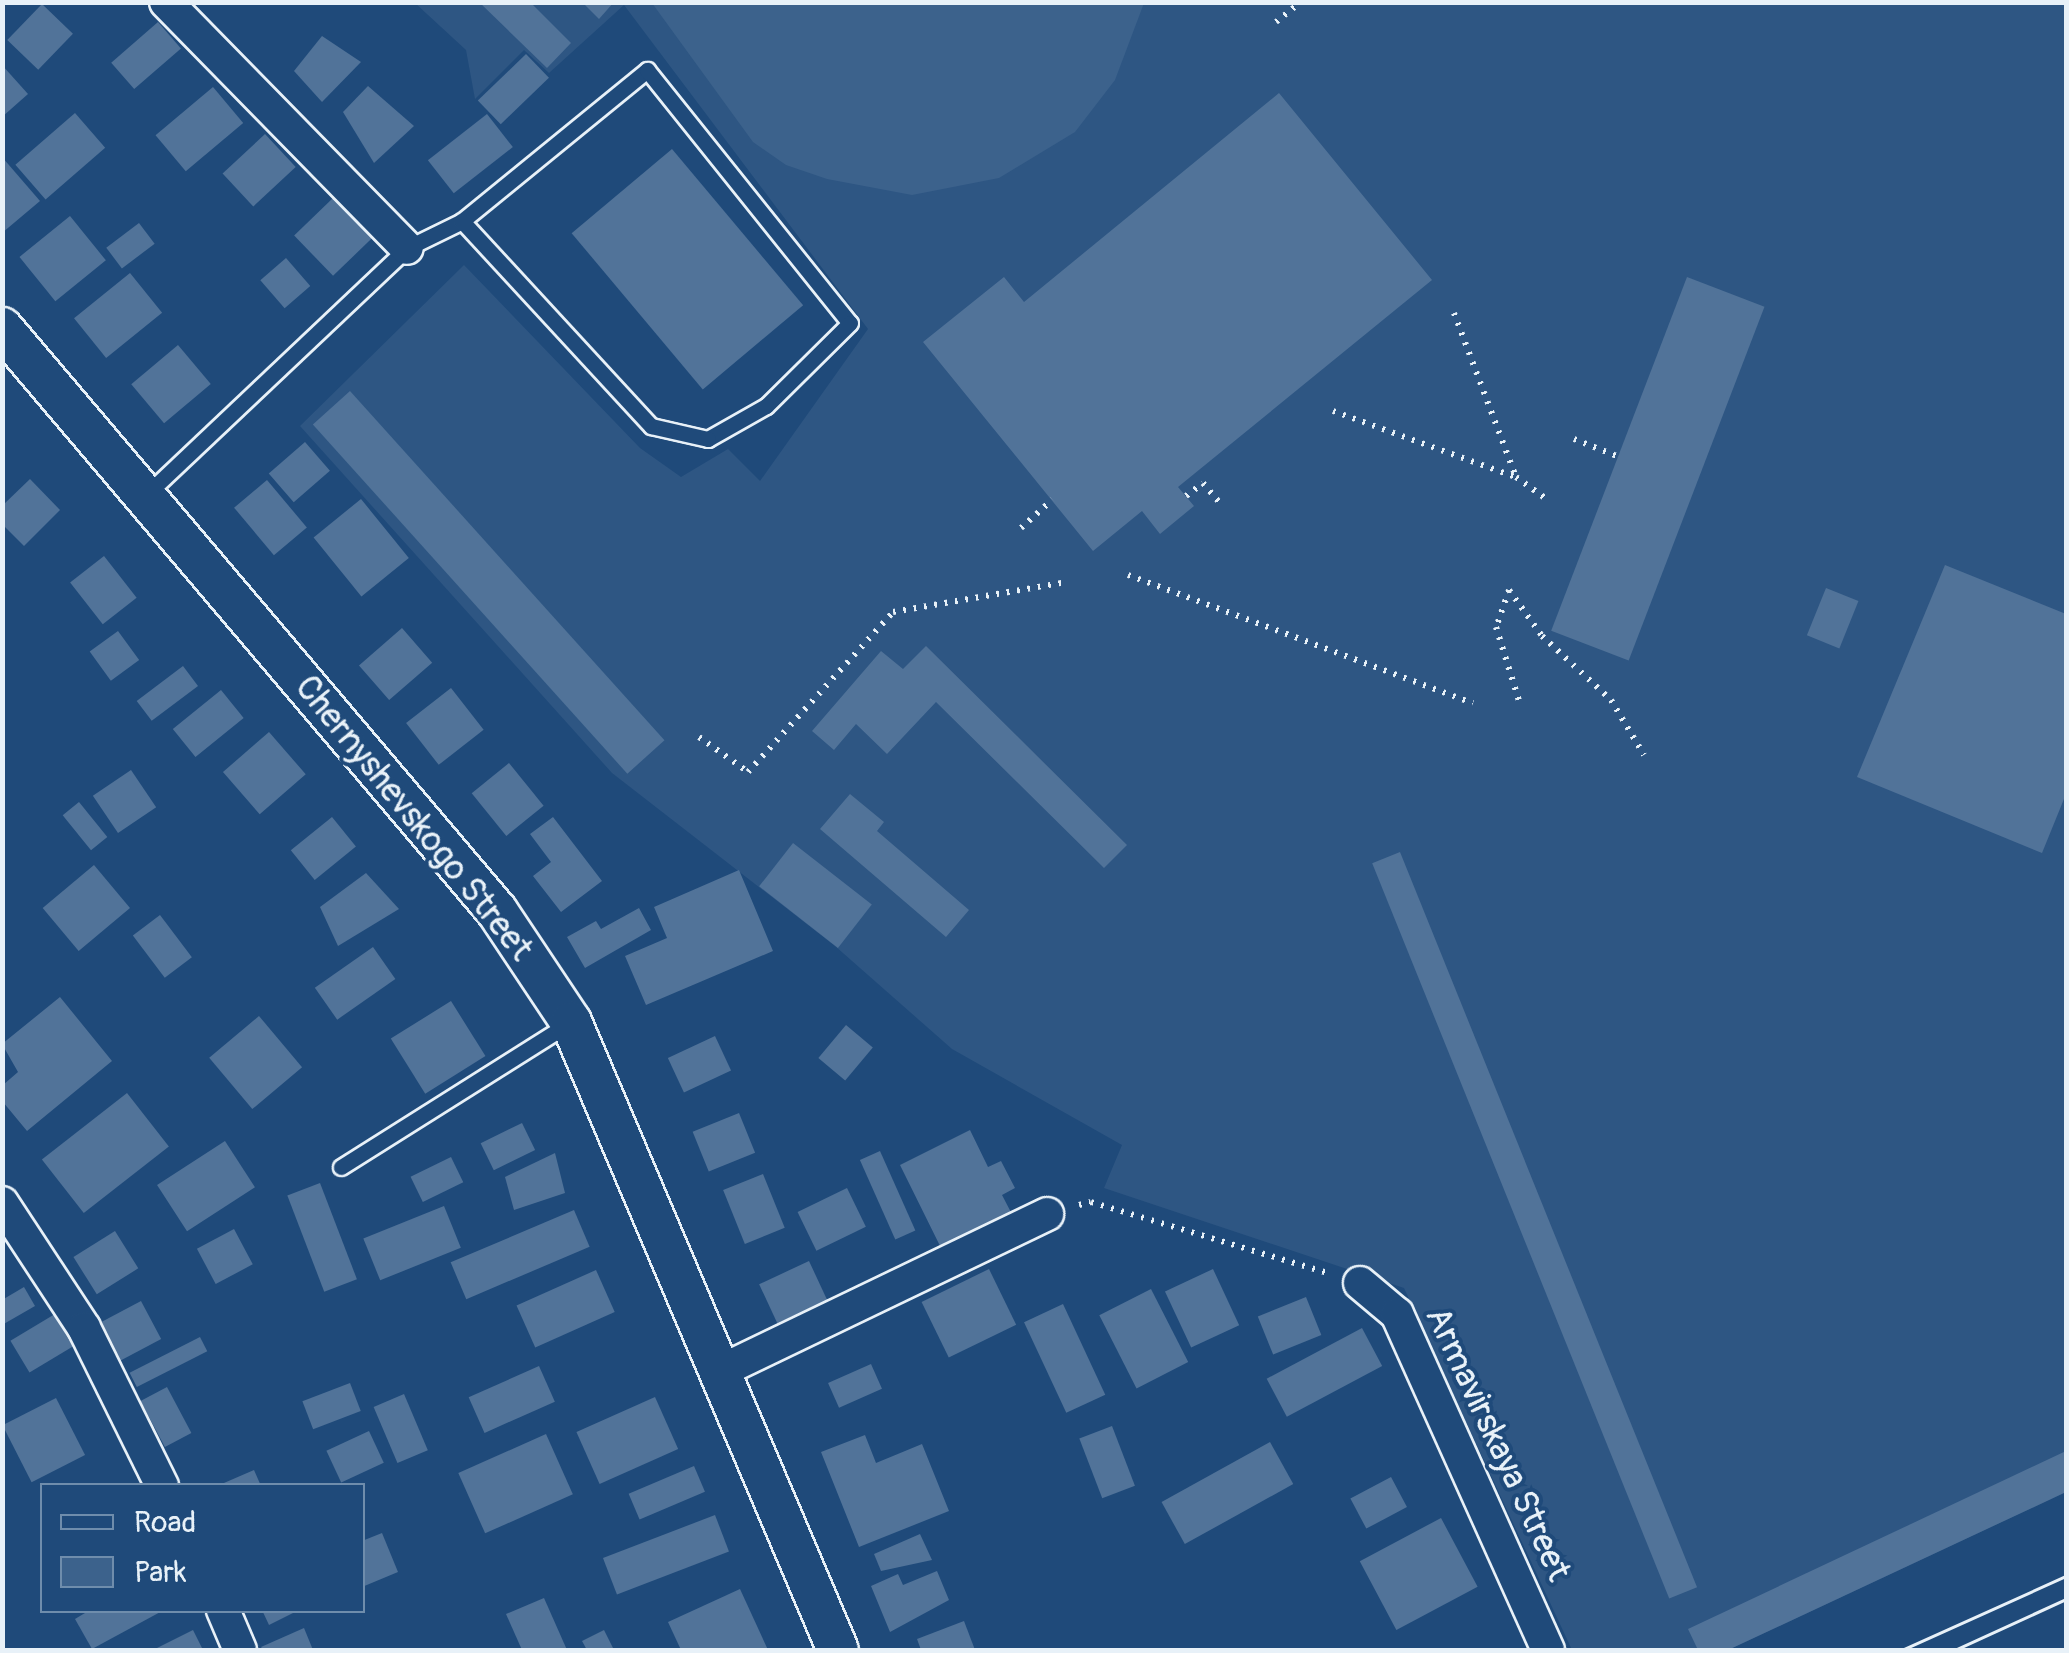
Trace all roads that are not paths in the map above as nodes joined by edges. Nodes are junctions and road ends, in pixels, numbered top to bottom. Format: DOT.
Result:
graph roads {
  1 [pos="166,2"];
  2 [pos="462,220"];
  3 [pos="407,248"];
  4 [pos="2,328"];
  5 [pos="148,492"];
  6 [pos="571,1022"];
  7 [pos="341,1167"];
  8 [pos="2,1203"];
  9 [pos="1047,1214"];
  10 [pos="1360,1283"];
  11 [pos="721,1370"];
  12 [pos="161,1483"];
  13 [pos="225,1613"];
  14 [pos="240,1650"];
  15 [pos="837,1650"];
  16 [pos="1548,1650"];
  1 -- 3 [label="street"];
  2 -- 2 [label="lane"];
  2 -- 3 [label="lane"];
  3 -- 5 [label="lane"];
  4 -- 5 [label="street, Chernyshevskogo Street"];
  5 -- 6 [label="street, Chernyshevskogo Street"];
  6 -- 7 [label="lane"];
  6 -- 11 [label="street, Chernyshevskogo Street"];
  8 -- 12 [label="street"];
  9 -- 11 [label="street"];
  10 -- 16 [label="street, Armavirskaya Street"];
  11 -- 15 [label="street, Chernyshevskogo Street"];
  13 -- 14 [label="street"];
}
